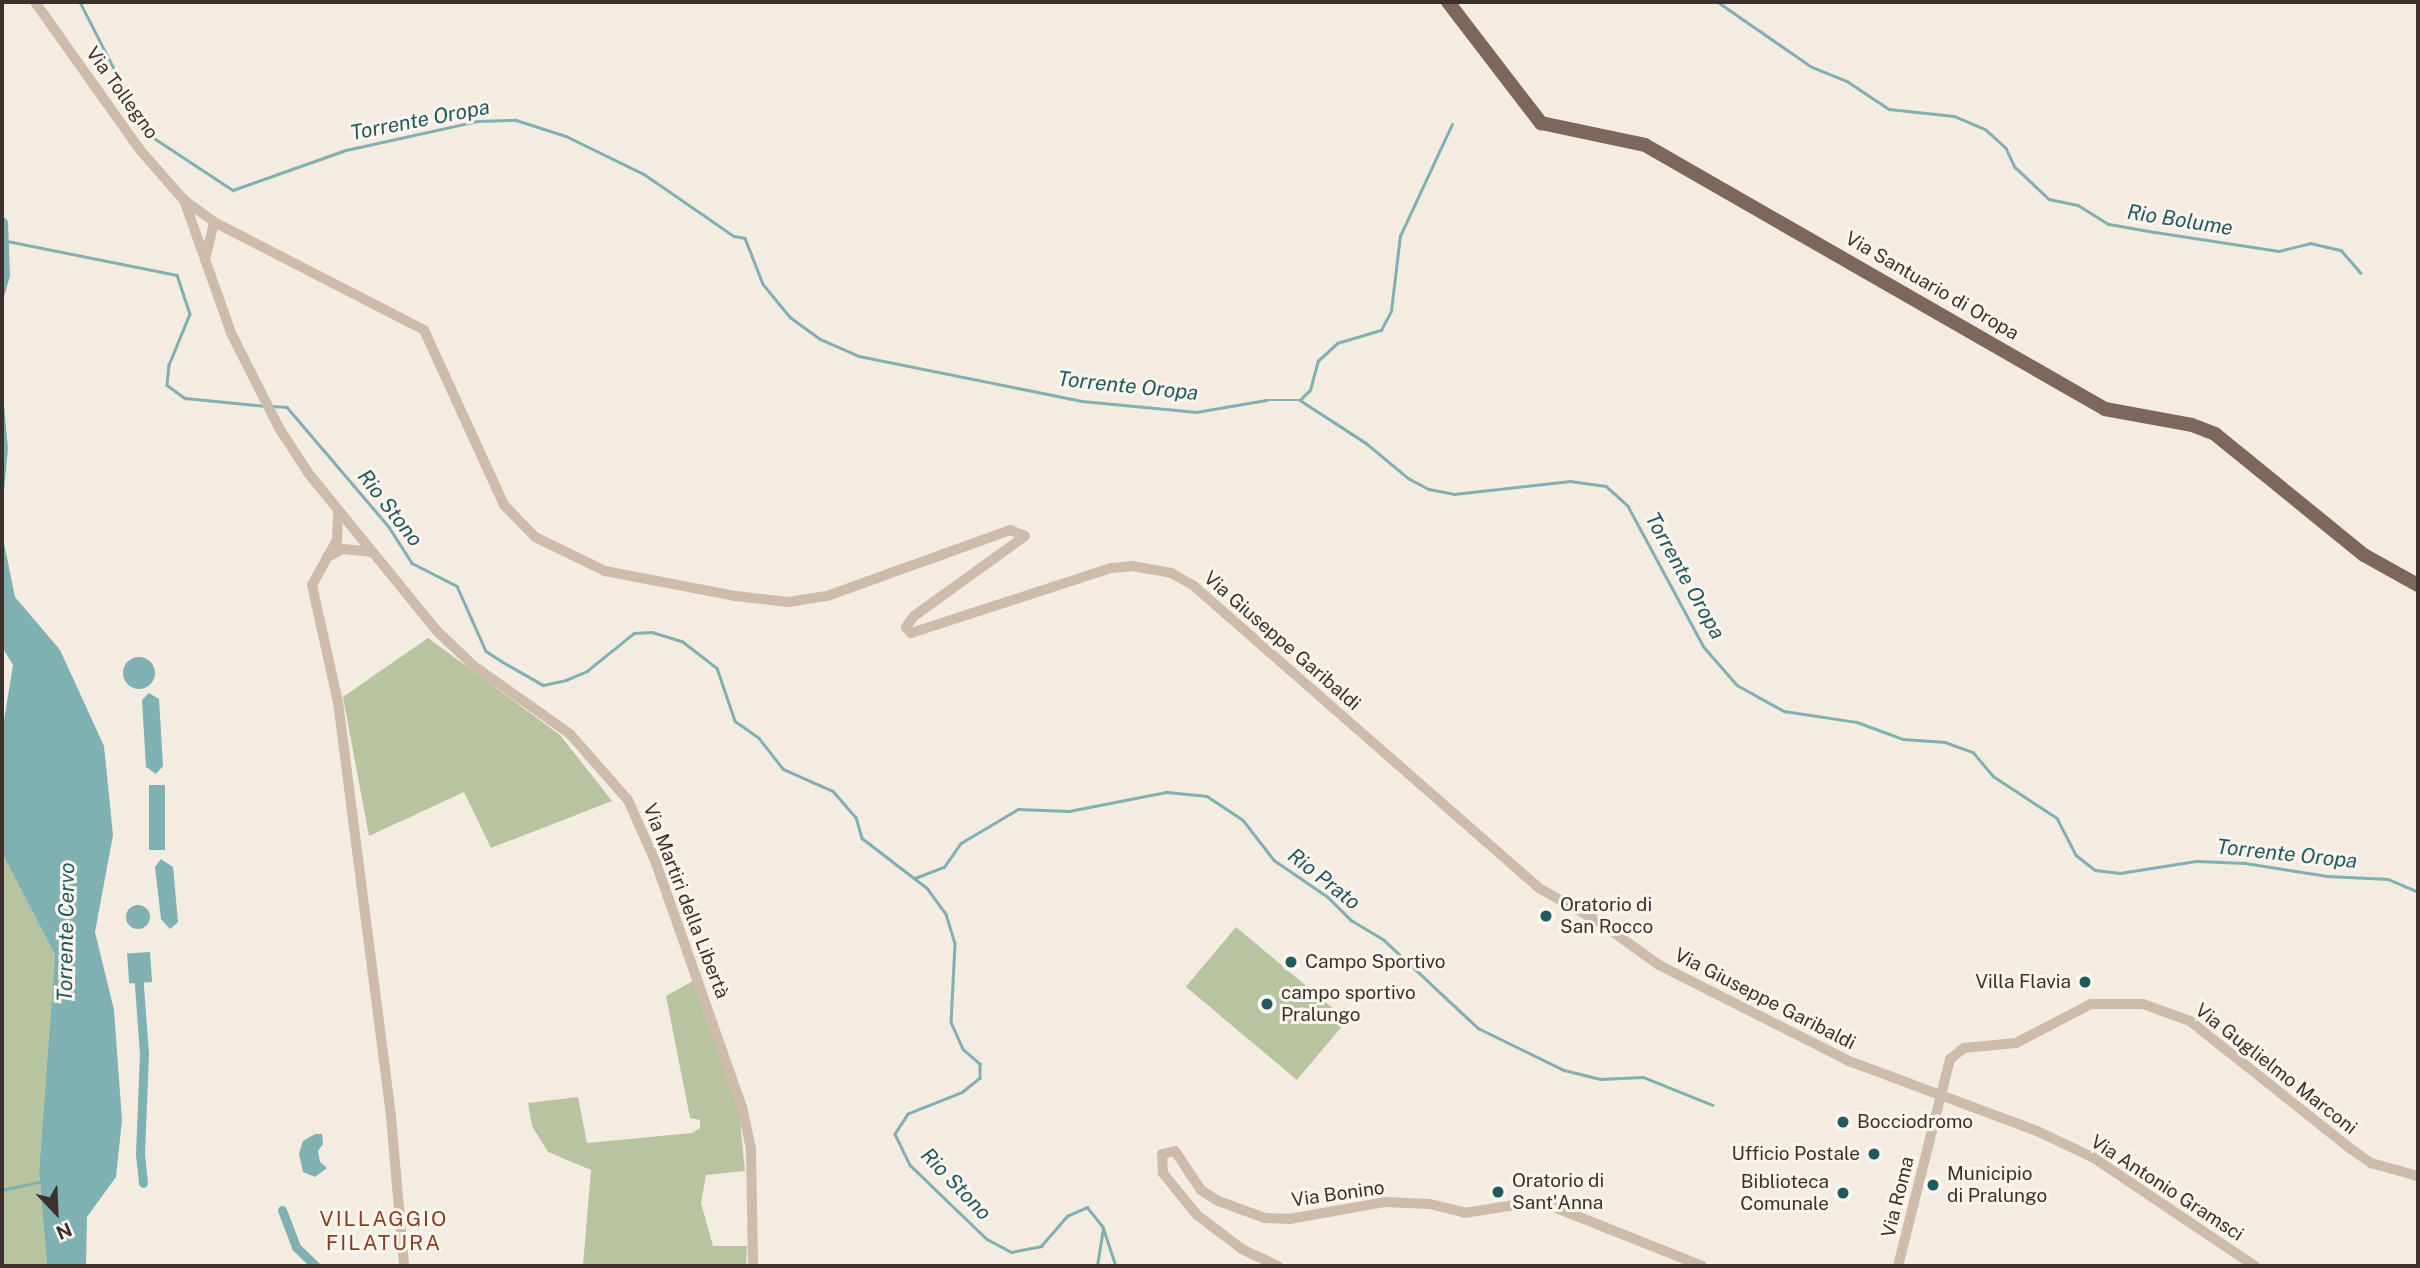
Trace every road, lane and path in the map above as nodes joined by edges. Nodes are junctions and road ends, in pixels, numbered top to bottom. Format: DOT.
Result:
graph roads {
  1 [pos="35,2"];
  2 [pos="1448,2"];
  3 [pos="184,200"];
  4 [pos="214,222"];
  5 [pos="236,232"];
  6 [pos="211,238"];
  7 [pos="198,243"];
  8 [pos="205,259"];
  9 [pos="336,507"];
  10 [pos="357,533"];
  11 [pos="340,545"];
  12 [pos="372,552"];
  13 [pos="2418,585"];
  14 [pos="1941,1095"];
  15 [pos="2418,1177"];
  16 [pos="404,1266"];
  17 [pos="753,1266"];
  18 [pos="1278,1266"];
  19 [pos="1702,1266"];
  20 [pos="1898,1266"];
  21 [pos="2255,1266"];
  1 -- 3 [label="street, Via Tollegno"];
  2 -- 13 [label="main road, Via Santuario di Oropa"];
  3 -- 4 [label="street, Via Giuseppe Garibaldi"];
  3 -- 7 [label="street"];
  4 -- 5 [label="street, Via Giuseppe Garibaldi"];
  4 -- 6 [label="street"];
  4 -- 7 [label="street"];
  5 -- 6 [label="street"];
  5 -- 14 [label="street, Via Giuseppe Garibaldi"];
  6 -- 8 [label="street"];
  7 -- 8 [label="street"];
  8 -- 9 [label="street, Via Martiri della Libertà"];
  9 -- 10 [label="street, Via Martiri della Libertà"];
  9 -- 11 [label="street"];
  10 -- 11 [label="street"];
  10 -- 12 [label="street, Via Martiri della Libertà"];
  11 -- 12 [label="street"];
  11 -- 16 [label="street"];
  12 -- 17 [label="street, Via Martiri della Libertà"];
  14 -- 15 [label="street, Via Guglielmo Marconi"];
  14 -- 20 [label="street, Via Roma"];
  14 -- 21 [label="street, Via Antonio Gramsci"];
  18 -- 19 [label="street, Via Bonino"];
}
